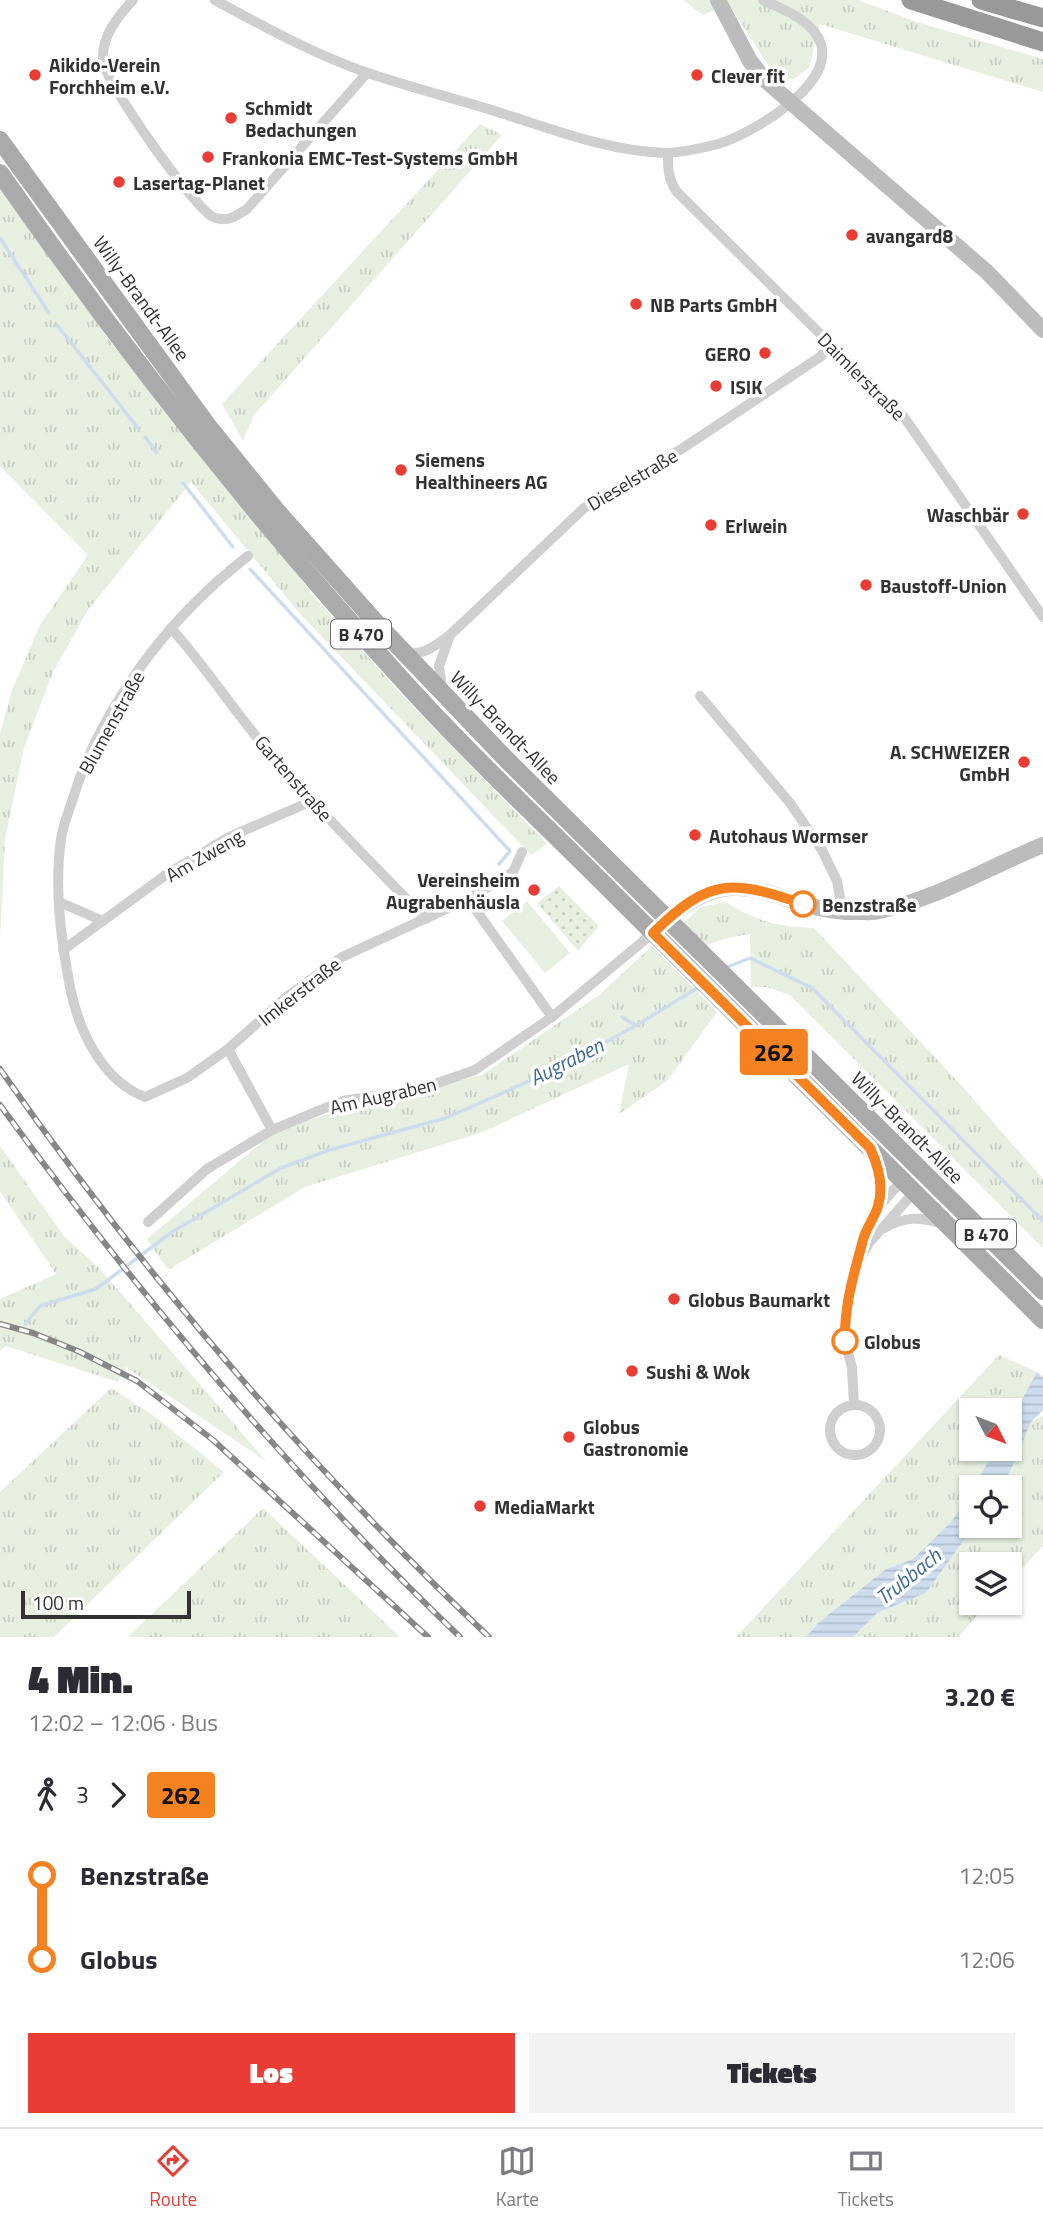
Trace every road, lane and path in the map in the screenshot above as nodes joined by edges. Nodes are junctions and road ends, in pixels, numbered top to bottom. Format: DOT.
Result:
graph roads {
  1 [pos="132,0"];
  2 [pos="215,0"];
  3 [pos="718,0"];
  4 [pos="763,0"];
  5 [pos="911,0"];
  6 [pos="981,0"];
  7 [pos="1043,18"];
  8 [pos="1043,42"];
  9 [pos="368,73"];
  10 [pos="789,103"];
  11 [pos="0,139"];
  12 [pos="668,153"];
  13 [pos="0,173"];
  14 [pos="1043,330"];
  15 [pos="831,345"];
  16 [pos="248,556"];
  17 [pos="1043,617"];
  18 [pos="172,628"];
  19 [pos="450,635"];
  20 [pos="404,652"];
  21 [pos="443,693"];
  22 [pos="700,696"];
  23 [pos="312,801"];
  24 [pos="1043,845"];
  25 [pos="522,852"];
  26 [pos="468,899"];
  27 [pos="59,902"];
  28 [pos="843,913"];
  29 [pos="426,919"];
  30 [pos="668,919"];
  31 [pos="103,921"];
  32 [pos="653,933"];
  33 [pos="62,950"];
  34 [pos="552,1017"];
  35 [pos="228,1049"];
  36 [pos="272,1130"];
  37 [pos="870,1148"];
  38 [pos="923,1171"];
  39 [pos="909,1186"];
  40 [pos="878,1206"];
  41 [pos="148,1222"];
  42 [pos="949,1227"];
  43 [pos="881,1229"];
  44 [pos="859,1259"];
  45 [pos="1043,1291"];
  46 [pos="1043,1320"];
  47 [pos="854,1405"];
  1 -- 9 [label="street"];
  2 -- 9 [label="street"];
  3 -- 10 [label="main road"];
  4 -- 10 [label="street"];
  5 -- 8 [label="highway"];
  6 -- 7 [label="highway"];
  9 -- 12 [label="street"];
  10 -- 12 [label="street"];
  10 -- 14 [label="main road"];
  11 -- 20 [label="main road, Willy-Brandt-Allee / B 470"];
  12 -- 15 [label="street, Daimlerstraße"];
  13 -- 32 [label="main road, B 470"];
  15 -- 17 [label="street, Daimlerstraße"];
  15 -- 19 [label="street, Dieselstraße"];
  16 -- 18 [label="street, Blumenstraße"];
  18 -- 23 [label="street, Gartenstraße"];
  18 -- 27 [label="street, Blumenstraße"];
  19 -- 20 [label="street, Dieselstraße"];
  19 -- 21 [label="street, Dieselstraße"];
  20 -- 21 [label="main road, Willy-Brandt-Allee / B 470"];
  21 -- 30 [label="main road, Willy-Brandt-Allee / B 470"];
  22 -- 28 [label="street"];
  23 -- 29 [label="street, Gartenstraße"];
  23 -- 31 [label="street, Am Zweng"];
  24 -- 28 [label="main road"];
  25 -- 26 [label="street, Imkerstraße"];
  26 -- 29 [label="street, Imkerstraße"];
  26 -- 34 [label="street"];
  27 -- 31 [label="street"];
  27 -- 33 [label="street, Blumenstraße"];
  28 -- 30 [label="main road"];
  29 -- 35 [label="street, Imkerstraße"];
  30 -- 32 [label="main road"];
  30 -- 38 [label="main road, Willy-Brandt-Allee / B 470"];
  31 -- 33 [label="street, Am Zweng"];
  32 -- 34 [label="street, Am Augraben"];
  32 -- 37 [label="main road, B 470"];
  33 -- 35 [label="street, Blumenstraße"];
  34 -- 36 [label="street, Am Augraben"];
  35 -- 36 [label="street"];
  36 -- 41 [label="street, Am Augraben"];
  37 -- 39 [label="main road, B 470"];
  37 -- 40 [label="street"];
  38 -- 39 [label="main road"];
  38 -- 45 [label="main road, Willy-Brandt-Allee / B 470"];
  39 -- 40 [label="street"];
  39 -- 42 [label="main road, B 470"];
  39 -- 43 [label="street"];
  40 -- 44 [label="street"];
  42 -- 43 [label="street"];
  42 -- 46 [label="main road, B 470"];
  43 -- 44 [label="street"];
  44 -- 47 [label="street"];
  47 -- 47 [label="street"];
}
